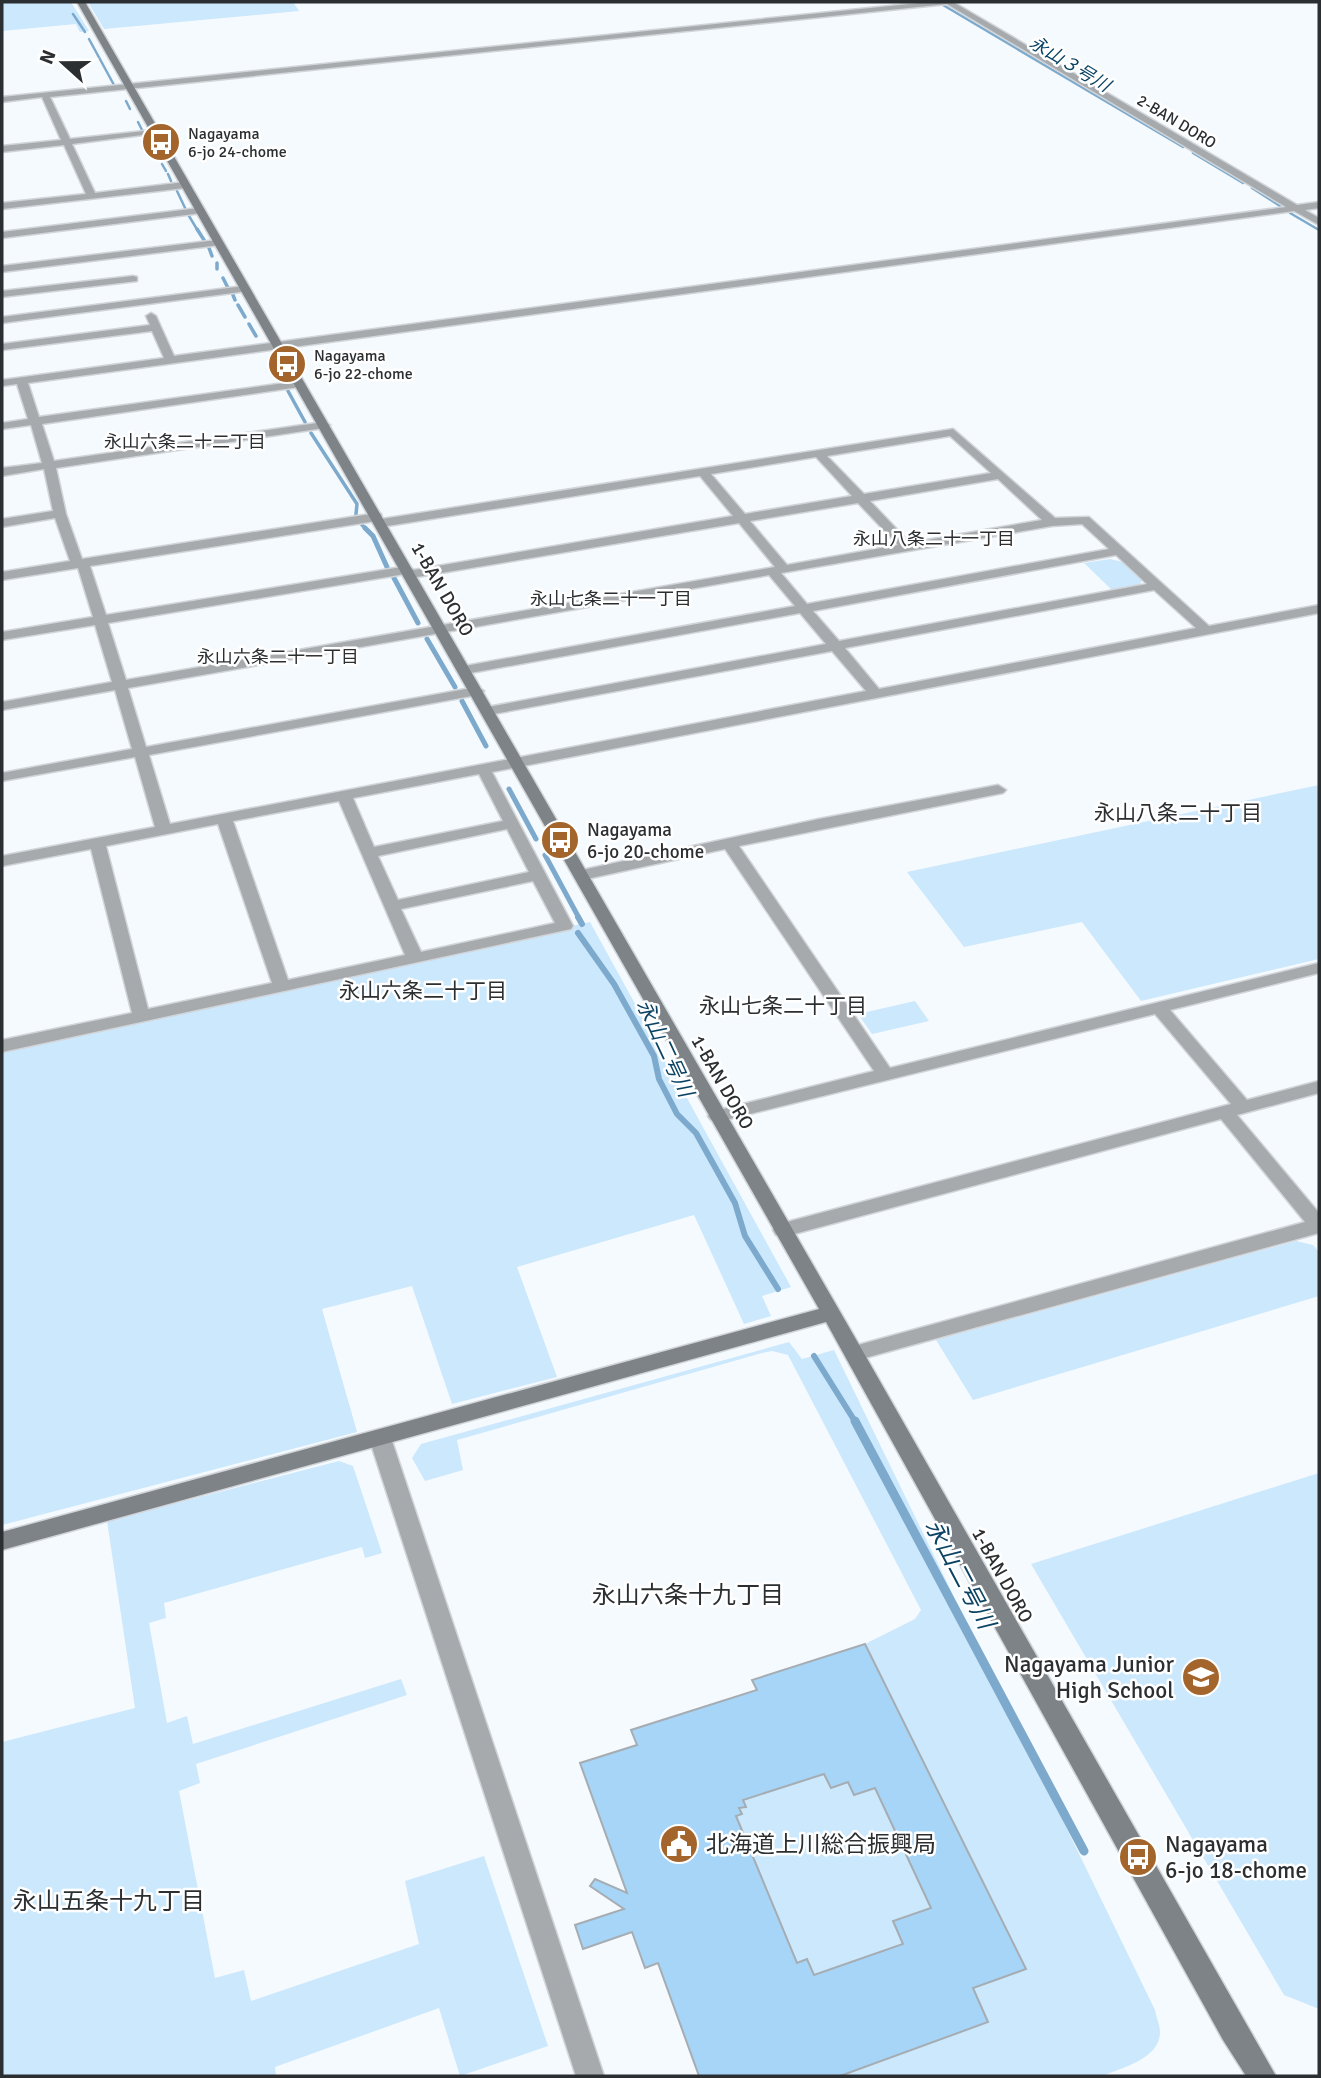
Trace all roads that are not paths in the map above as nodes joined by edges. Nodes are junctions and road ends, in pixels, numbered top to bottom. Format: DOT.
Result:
graph roads {
  1 [pos="81,2"];
  2 [pos="948,2"];
  3 [pos="128,86"];
  4 [pos="45,95"];
  5 [pos="2,99"];
  6 [pos="154,133"];
  7 [pos="67,143"];
  8 [pos="2,149"];
  9 [pos="185,185"];
  10 [pos="91,195"];
  11 [pos="4,203"];
  12 [pos="1319,205"];
  13 [pos="1297,208"];
  14 [pos="199,211"];
  15 [pos="1319,222"];
  16 [pos="2,235"];
  17 [pos="217,243"];
  18 [pos="122,254"];
  19 [pos="2,269"];
  20 [pos="133,279"];
  21 [pos="244,289"];
  22 [pos="2,294"];
  23 [pos="145,302"];
  24 [pos="2,320"];
  25 [pos="156,327"];
  26 [pos="277,346"];
  27 [pos="2,347"];
  28 [pos="171,360"];
  29 [pos="22,381"];
  30 [pos="2,383"];
  31 [pos="299,384"];
  32 [pos="35,422"];
  33 [pos="324,425"];
  34 [pos="2,426"];
  35 [pos="818,453"];
  36 [pos="49,465"];
  37 [pos="2,472"];
  38 [pos="703,472"];
  39 [pos="1000,475"];
  40 [pos="861,498"];
  41 [pos="60,514"];
  42 [pos="741,518"];
  43 [pos="379,520"];
  44 [pos="2,523"];
  45 [pos="1052,523"];
  46 [pos="908,548"];
  47 [pos="1118,551"];
  48 [pos="80,564"];
  49 [pos="779,571"];
  50 [pos="409,572"];
  51 [pos="2,576"];
  52 [pos="1156,586"];
  53 [pos="804,608"];
  54 [pos="1319,609"];
  55 [pos="100,621"];
  56 [pos="442,629"];
  57 [pos="1207,631"];
  58 [pos="2,636"];
  59 [pos="836,646"];
  60 [pos="465,670"];
  61 [pos="120,685"];
  62 [pos="477,691"];
  63 [pos="876,694"];
  64 [pos="2,706"];
  65 [pos="488,711"];
  66 [pos="141,751"];
  67 [pos="516,764"];
  68 [pos="484,769"];
  69 [pos="2,777"];
  70 [pos="998,790"];
  71 [pos="344,796"];
  72 [pos="224,819"];
  73 [pos="510,824"];
  74 [pos="164,830"];
  75 [pos="97,843"];
  76 [pos="730,844"];
  77 [pos="368,853"];
  78 [pos="2,861"];
  79 [pos="537,875"];
  80 [pos="582,875"];
  81 [pos="391,906"];
  82 [pos="415,958"];
  83 [pos="1319,968"];
  84 [pos="282,986"];
  85 [pos="1159,1008"];
  86 [pos="141,1015"];
  87 [pos="2,1045"];
  88 [pos="885,1074"];
  89 [pos="1319,1087"];
  90 [pos="1234,1109"];
  91 [pos="717,1116"];
  92 [pos="1319,1226"];
  93 [pos="783,1230"];
  94 [pos="831,1313"];
  95 [pos="854,1353"];
  96 [pos="380,1438"];
  97 [pos="2,1541"];
  98 [pos="590,2076"];
  99 [pos="1262,2076"];
  1 -- 3 [label="street, 1-BAN DORO"];
  2 -- 3 [label="street"];
  2 -- 13 [label="street, 2-BAN DORO"];
  3 -- 4 [label="street"];
  3 -- 6 [label="street, 1-BAN DORO"];
  4 -- 5 [label="street"];
  4 -- 7 [label="street"];
  6 -- 7 [label="street"];
  6 -- 9 [label="street, 1-BAN DORO"];
  7 -- 8 [label="street"];
  7 -- 10 [label="street"];
  9 -- 10 [label="street"];
  9 -- 14 [label="street, 1-BAN DORO"];
  10 -- 11 [label="street"];
  12 -- 13 [label="street"];
  13 -- 15 [label="street, 2-BAN DORO"];
  13 -- 26 [label="street"];
  14 -- 16 [label="street"];
  14 -- 17 [label="street, 1-BAN DORO"];
  17 -- 18 [label="street"];
  17 -- 21 [label="street, 1-BAN DORO"];
  18 -- 19 [label="street"];
  18 -- 20 [label="street"];
  20 -- 22 [label="street"];
  20 -- 23 [label="street"];
  21 -- 23 [label="street"];
  21 -- 26 [label="street, 1-BAN DORO"];
  23 -- 24 [label="street"];
  23 -- 25 [label="street"];
  25 -- 27 [label="street"];
  25 -- 28 [label="street"];
  26 -- 28 [label="street"];
  26 -- 31 [label="street, 1-BAN DORO"];
  28 -- 29 [label="street"];
  29 -- 30 [label="street"];
  29 -- 32 [label="street"];
  31 -- 32 [label="street"];
  31 -- 33 [label="street, 1-BAN DORO"];
  32 -- 34 [label="street"];
  32 -- 36 [label="street"];
  33 -- 36 [label="street"];
  33 -- 43 [label="street, 1-BAN DORO"];
  35 -- 38 [label="street"];
  35 -- 39 [label="street"];
  35 -- 40 [label="street"];
  36 -- 37 [label="street"];
  36 -- 41 [label="street"];
  38 -- 42 [label="street"];
  38 -- 43 [label="street"];
  39 -- 40 [label="street"];
  39 -- 45 [label="street"];
  40 -- 42 [label="street"];
  40 -- 46 [label="street"];
  41 -- 44 [label="street"];
  41 -- 48 [label="street"];
  42 -- 49 [label="street"];
  42 -- 50 [label="street"];
  43 -- 48 [label="street"];
  43 -- 50 [label="street, 1-BAN DORO"];
  45 -- 46 [label="street"];
  45 -- 47 [label="street"];
  46 -- 49 [label="street"];
  47 -- 52 [label="street"];
  47 -- 53 [label="street"];
  48 -- 51 [label="street"];
  48 -- 55 [label="street"];
  49 -- 53 [label="street"];
  49 -- 56 [label="street"];
  50 -- 55 [label="street"];
  50 -- 56 [label="street, 1-BAN DORO"];
  52 -- 57 [label="street"];
  52 -- 59 [label="street"];
  53 -- 59 [label="street"];
  53 -- 60 [label="street"];
  54 -- 57 [label="street"];
  55 -- 58 [label="street"];
  55 -- 61 [label="street"];
  56 -- 60 [label="street, 1-BAN DORO"];
  56 -- 61 [label="street"];
  57 -- 63 [label="street"];
  59 -- 63 [label="street"];
  59 -- 65 [label="street"];
  60 -- 62 [label="street, 1-BAN DORO"];
  61 -- 64 [label="street"];
  61 -- 66 [label="street"];
  62 -- 65 [label="street, 1-BAN DORO"];
  62 -- 66 [label="street"];
  63 -- 67 [label="street"];
  65 -- 67 [label="street, 1-BAN DORO"];
  66 -- 69 [label="street"];
  66 -- 74 [label="street"];
  67 -- 68 [label="street"];
  67 -- 80 [label="street, 1-BAN DORO"];
  68 -- 71 [label="street"];
  68 -- 73 [label="street"];
  70 -- 76 [label="street"];
  71 -- 72 [label="street"];
  71 -- 77 [label="street"];
  72 -- 74 [label="street"];
  72 -- 84 [label="street"];
  73 -- 77 [label="street"];
  73 -- 79 [label="street"];
  74 -- 75 [label="street"];
  75 -- 78 [label="street"];
  75 -- 86 [label="street"];
  76 -- 80 [label="street"];
  76 -- 88 [label="street"];
  77 -- 81 [label="street"];
  79 -- 81 [label="street"];
  79 -- 82 [label="street"];
  80 -- 91 [label="street, 1-BAN DORO"];
  81 -- 82 [label="street"];
  82 -- 84 [label="street"];
  83 -- 85 [label="street"];
  84 -- 86 [label="street"];
  85 -- 88 [label="street"];
  85 -- 90 [label="street"];
  86 -- 87 [label="street"];
  88 -- 91 [label="street"];
  89 -- 90 [label="street"];
  90 -- 92 [label="street"];
  90 -- 93 [label="street"];
  91 -- 93 [label="street, 1-BAN DORO"];
  92 -- 95 [label="street"];
  93 -- 94 [label="street, 1-BAN DORO"];
  94 -- 95 [label="street, 1-BAN DORO"];
  94 -- 96 [label="street"];
  95 -- 99 [label="street, 1-BAN DORO"];
  96 -- 97 [label="street"];
  96 -- 98 [label="street"];
}
